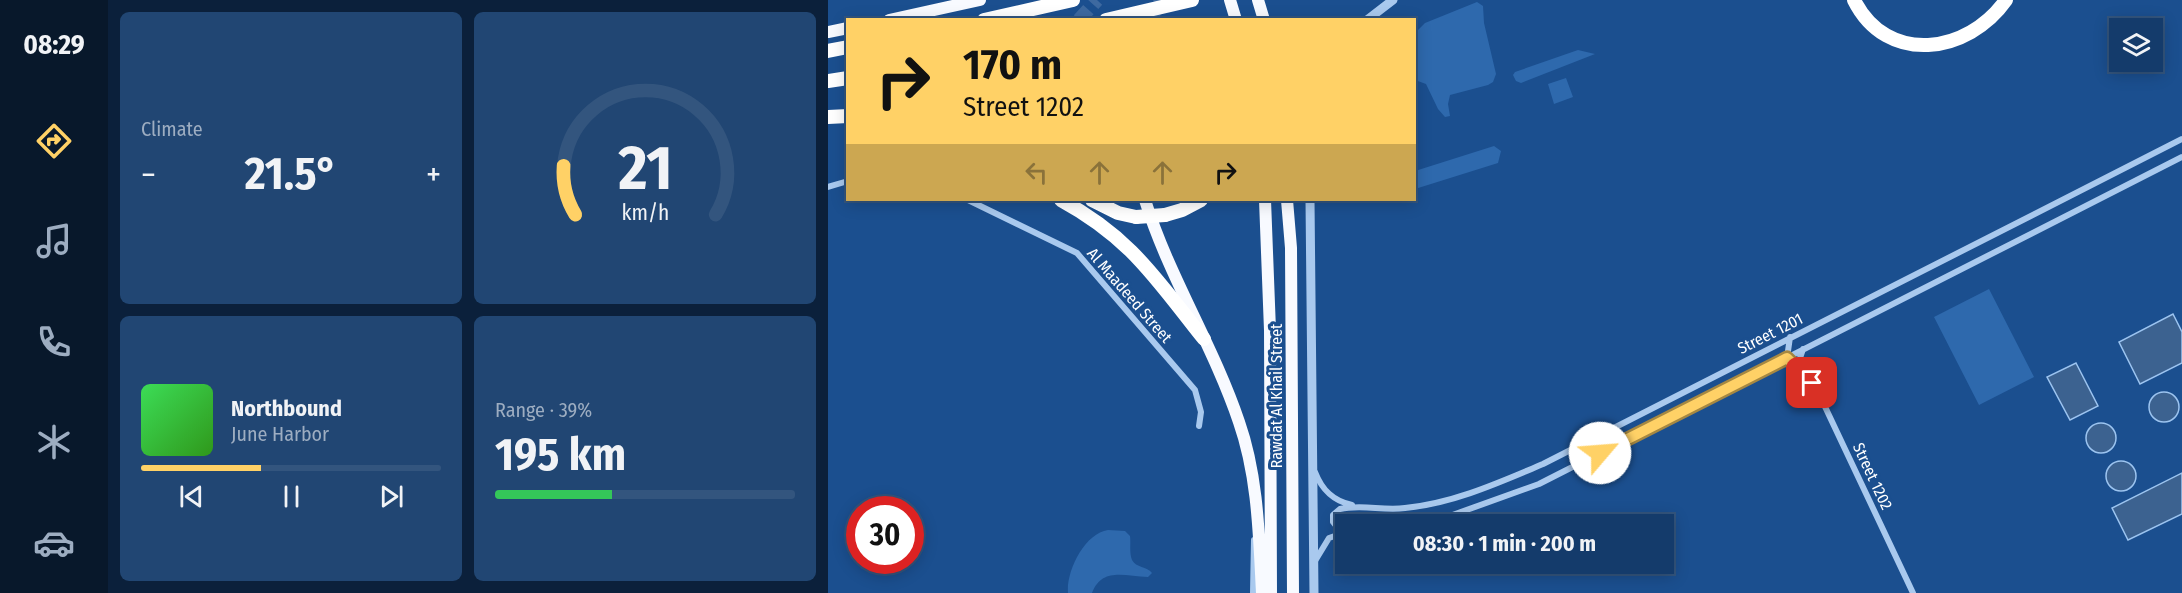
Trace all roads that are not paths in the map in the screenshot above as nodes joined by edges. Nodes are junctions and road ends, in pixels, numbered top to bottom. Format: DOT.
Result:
graph roads {
  1 [pos="980,0"];
  2 [pos="1072,0"];
  3 [pos="1230,0"];
  4 [pos="1258,0"];
  5 [pos="1393,0"];
  6 [pos="1854,0"];
  7 [pos="2006,0"];
  8 [pos="1188,1"];
  9 [pos="898,18"];
  10 [pos="993,18"];
  11 [pos="1115,18"];
  12 [pos="1147,18"];
  13 [pos="1235,18"];
  14 [pos="1264,18"];
  15 [pos="1370,18"];
  16 [pos="846,28"];
  17 [pos="828,32"];
  18 [pos="846,47"];
  19 [pos="828,51"];
  20 [pos="846,78"];
  21 [pos="828,81"];
  22 [pos="846,116"];
  23 [pos="828,117"];
  24 [pos="828,125"];
  25 [pos="846,125"];
  26 [pos="2182,139"];
  27 [pos="2182,157"];
  28 [pos="846,182"];
  29 [pos="828,187"];
  30 [pos="970,201"];
  31 [pos="1063,201"];
  32 [pos="1094,201"];
  33 [pos="1145,201"];
  34 [pos="1199,201"];
  35 [pos="1265,201"];
  36 [pos="1287,201"];
  37 [pos="1310,201"];
  38 [pos="2006,230"];
  39 [pos="2013,243"];
  40 [pos="1790,337"];
  41 [pos="1204,339"];
  42 [pos="1803,349"];
  43 [pos="1787,358"];
  44 [pos="1803,373"];
  45 [pos="1200,426"];
  46 [pos="1311,463"];
  47 [pos="1358,507"];
  48 [pos="1455,514"];
  49 [pos="1257,519"];
  50 [pos="1335,525"];
  51 [pos="1335,536"];
  52 [pos="1313,564"];
  53 [pos="1293,589"];
  54 [pos="1253,593"];
  55 [pos="1262,593"];
  56 [pos="1271,593"];
  57 [pos="1314,593"];
  58 [pos="1913,593"];
  1 -- 9 [label="highway"];
  2 -- 10 [label="highway"];
  3 -- 13 [label="highway"];
  4 -- 14 [label="highway"];
  5 -- 15 [label="street"];
  6 -- 7 [label="highway"];
  8 -- 11 [label="highway"];
  8 -- 12 [label="highway"];
  16 -- 17 [label="highway"];
  18 -- 19 [label="highway"];
  20 -- 21 [label="highway"];
  22 -- 23 [label="highway"];
  24 -- 25 [label="highway"];
  26 -- 38 [label="street, Street 1201"];
  27 -- 39 [label="street, Street 1201"];
  28 -- 29 [label="street"];
  30 -- 45 [label="street, Al Maadeed Street"];
  31 -- 41 [label="highway"];
  32 -- 34 [label="highway, bridge"];
  33 -- 41 [label="highway"];
  35 -- 56 [label="highway, Rawdat Al Khail Street"];
  36 -- 53 [label="highway, Rawdat Al Khail Street"];
  37 -- 46 [label="street"];
  38 -- 39 [label="street"];
  38 -- 40 [label="street, Street 1201"];
  39 -- 42 [label="street, Street 1201"];
  40 -- 43 [label="street"];
  40 -- 47 [label="street, Street 1201"];
  41 -- 49 [label="highway"];
  42 -- 43 [label="street, Street 1201"];
  42 -- 44 [label="street"];
  43 -- 44 [label="street, Street 1202"];
  43 -- 48 [label="street, Street 1201"];
  44 -- 58 [label="street, Street 1202"];
  46 -- 47 [label="street, Street 1201"];
  46 -- 52 [label="street"];
  47 -- 50 [label="street, Street 1201"];
  49 -- 54 [label="street"];
  49 -- 55 [label="highway"];
  51 -- 52 [label="street, Street 1201"];
  52 -- 57 [label="street"];
}
